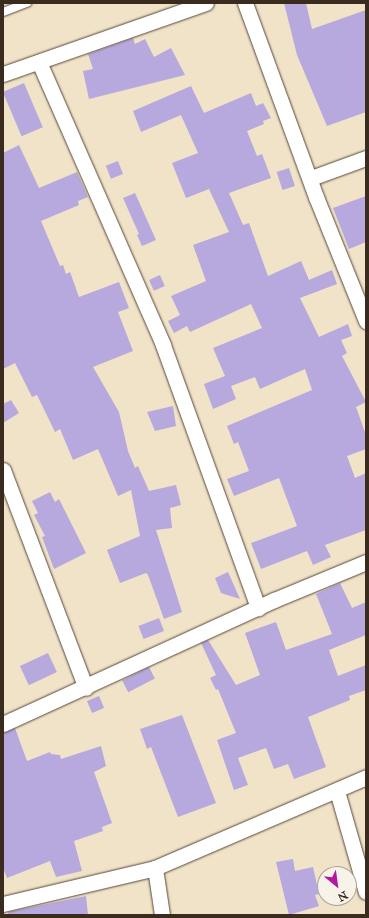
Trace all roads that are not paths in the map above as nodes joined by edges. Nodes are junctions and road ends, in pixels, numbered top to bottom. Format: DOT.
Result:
graph roads {
  1 [pos="27,3"];
  2 [pos="206,3"];
  3 [pos="245,3"];
  4 [pos="3,12"];
  5 [pos="39,62"];
  6 [pos="3,74"];
  7 [pos="366,158"];
  8 [pos="311,178"];
  9 [pos="366,321"];
  10 [pos="3,470"];
  11 [pos="366,562"];
  12 [pos="258,608"];
  13 [pos="86,688"];
  14 [pos="3,724"];
  15 [pos="366,777"];
  16 [pos="337,791"];
  17 [pos="155,868"];
  18 [pos="366,892"];
  19 [pos="3,904"];
  20 [pos="162,915"];
  1 -- 4 [label="lane"];
  2 -- 5 [label="street"];
  3 -- 8 [label="street"];
  5 -- 6 [label="street"];
  5 -- 12 [label="street"];
  7 -- 8 [label="street"];
  8 -- 9 [label="street"];
  10 -- 13 [label="street"];
  11 -- 12 [label="street"];
  12 -- 13 [label="street"];
  13 -- 14 [label="street"];
  15 -- 16 [label="street"];
  16 -- 17 [label="street"];
  16 -- 18 [label="street"];
  17 -- 19 [label="street"];
  17 -- 20 [label="street"];
}
